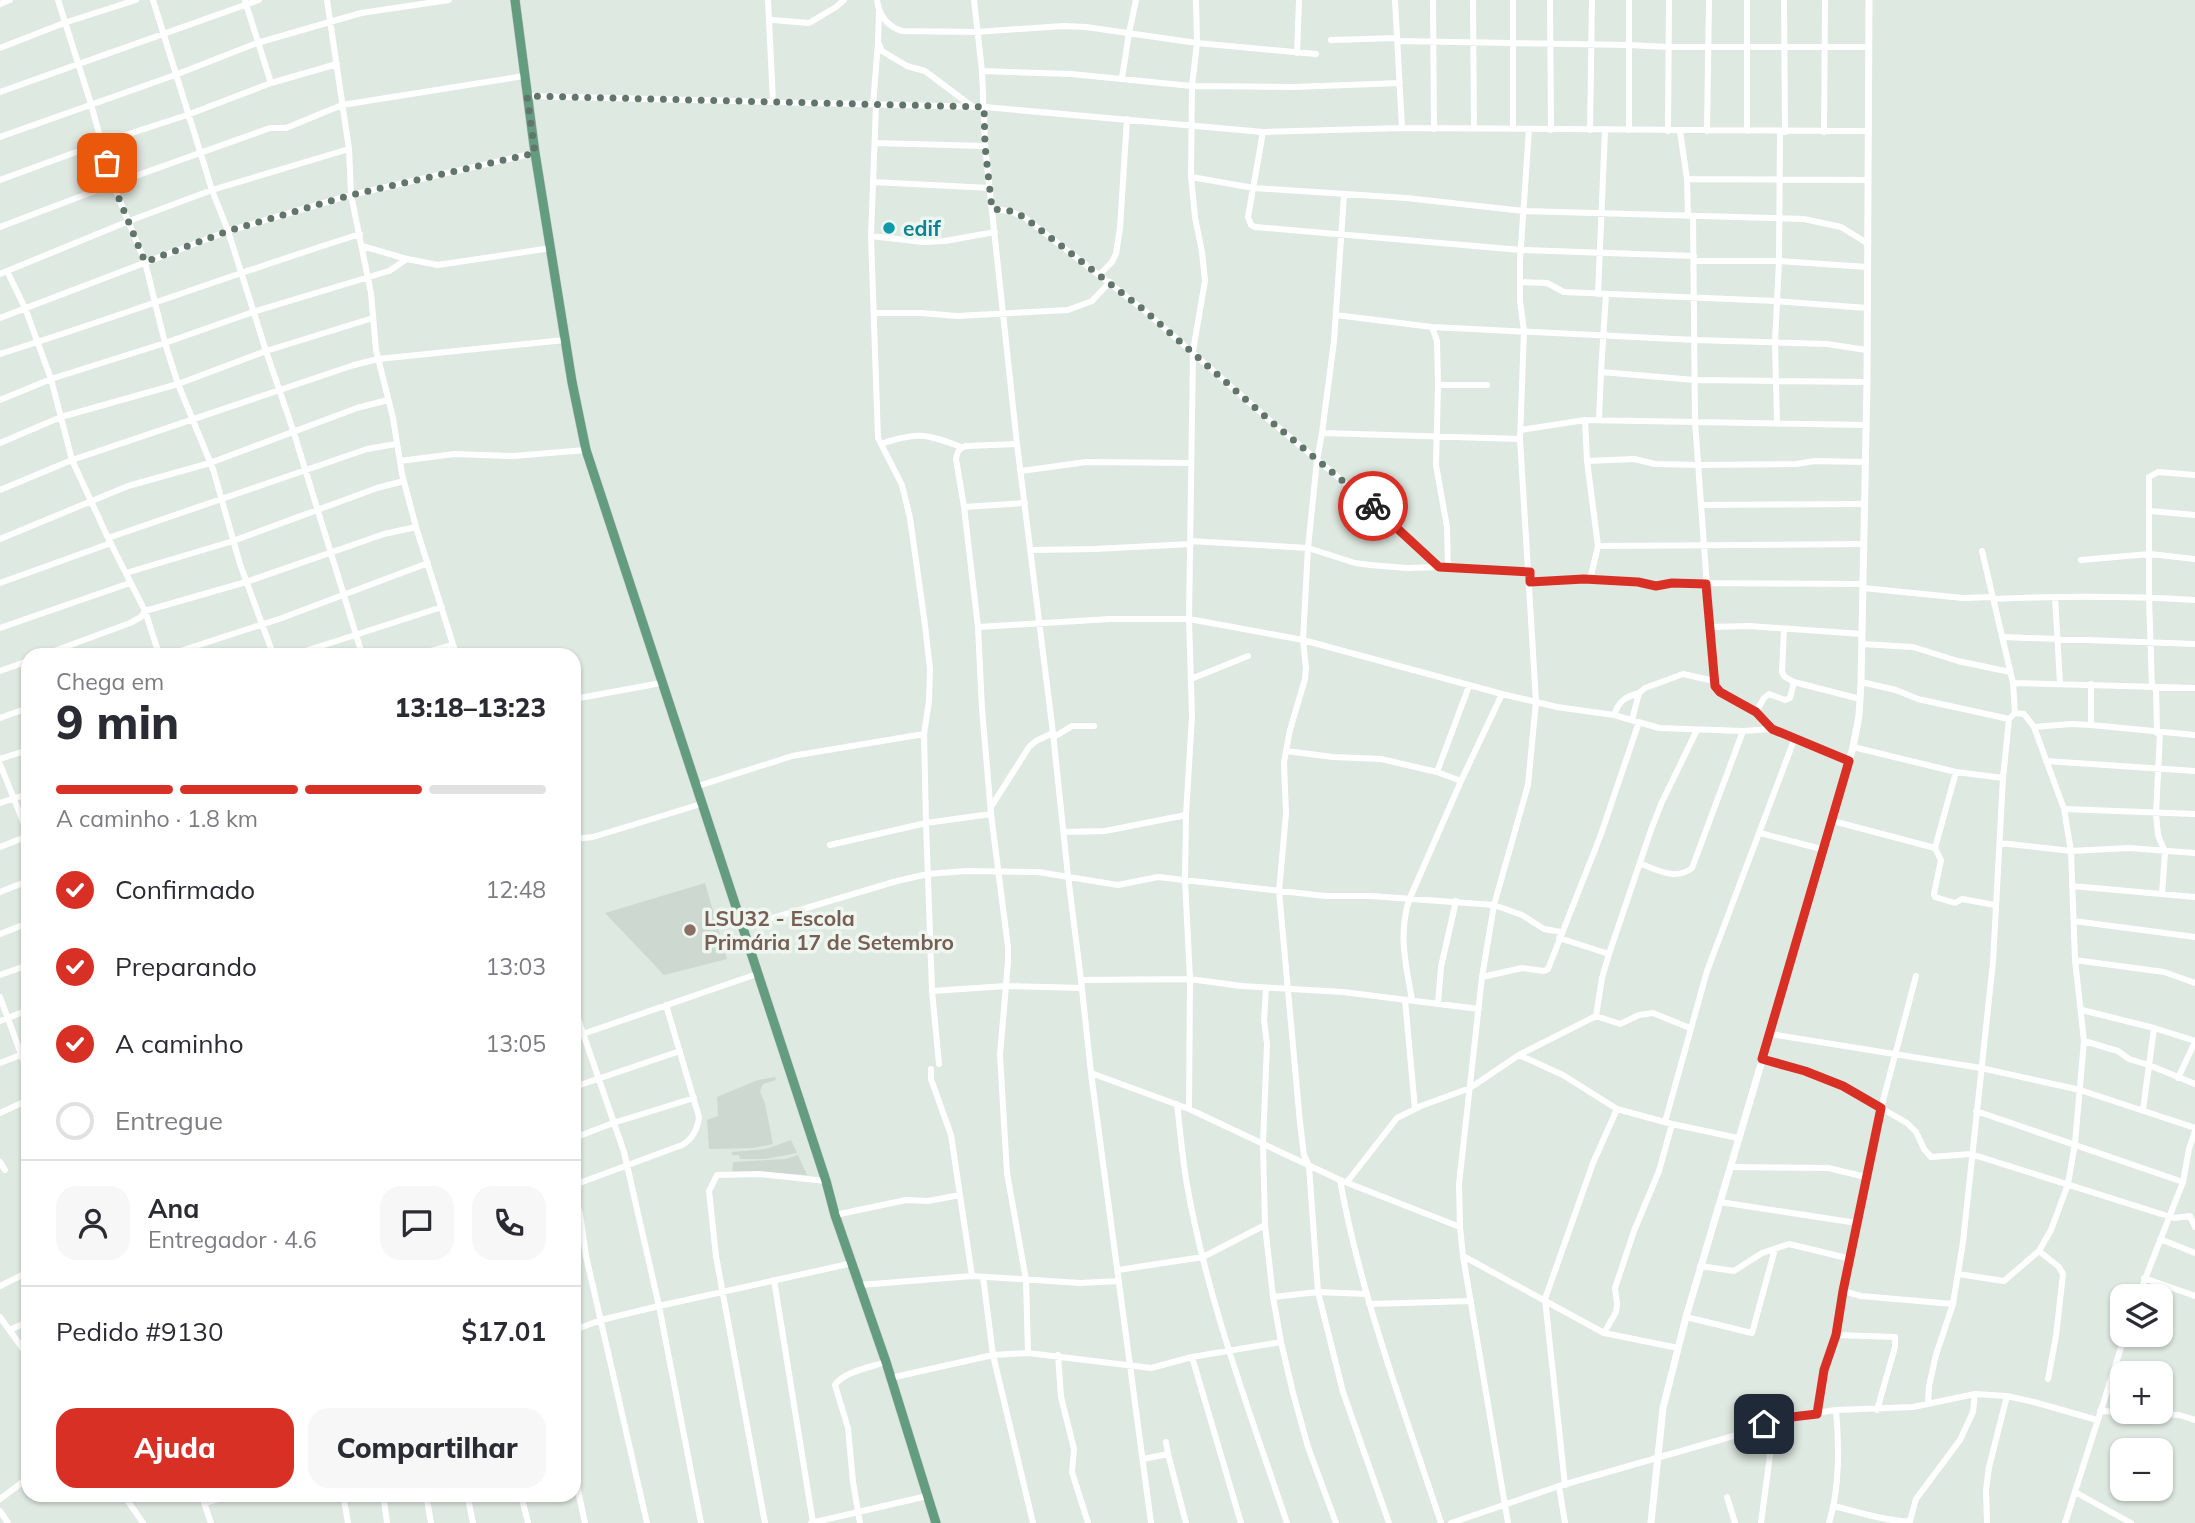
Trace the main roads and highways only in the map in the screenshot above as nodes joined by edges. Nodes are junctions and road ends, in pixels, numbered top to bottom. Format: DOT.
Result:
graph roads {
  1 [pos="515,0"];
  2 [pos="936,1523"];
  1 -- 2 [label="main road"];
}
